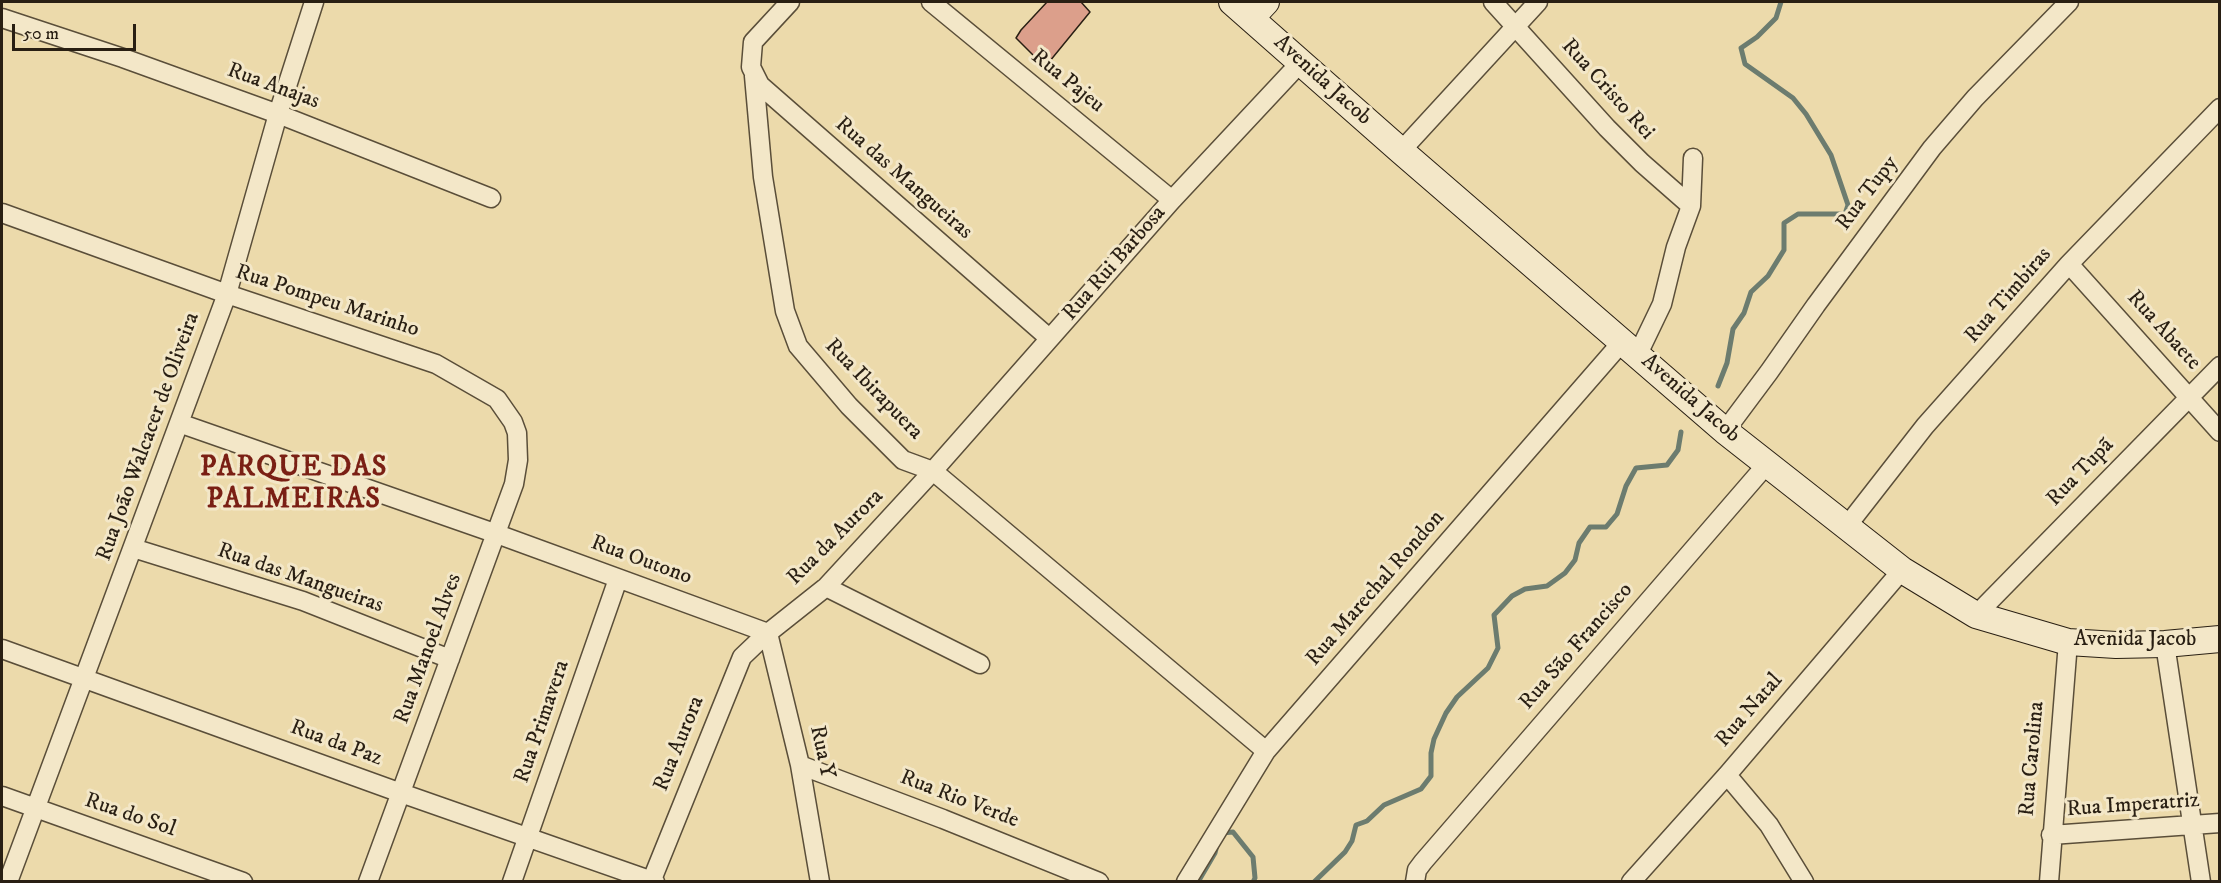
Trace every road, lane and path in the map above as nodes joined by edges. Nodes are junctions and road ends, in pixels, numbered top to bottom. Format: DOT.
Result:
graph roads {
  1 [pos="314,2"];
  2 [pos="790,2"];
  3 [pos="931,2"];
  4 [pos="1493,2"];
  5 [pos="1538,2"];
  6 [pos="2069,2"];
  7 [pos="1249,7"];
  8 [pos="2,18"];
  9 [pos="1514,25"];
  10 [pos="1301,62"];
  11 [pos="754,76"];
  12 [pos="2220,108"];
  13 [pos="278,114"];
  14 [pos="1401,151"];
  15 [pos="1693,158"];
  16 [pos="491,198"];
  17 [pos="1172,200"];
  18 [pos="1691,206"];
  19 [pos="2,213"];
  20 [pos="2069,264"];
  21 [pos="226,294"];
  22 [pos="1049,338"];
  23 [pos="1630,348"];
  24 [pos="2220,366"];
  25 [pos="2189,396"];
  26 [pos="179,423"];
  27 [pos="1725,431"];
  28 [pos="2220,432"];
  29 [pos="1767,464"];
  30 [pos="933,471"];
  31 [pos="1847,526"];
  32 [pos="497,534"];
  33 [pos="133,548"];
  34 [pos="1902,570"];
  35 [pos="618,579"];
  36 [pos="826,587"];
  37 [pos="1977,615"];
  38 [pos="768,633"];
  39 [pos="2220,639"];
  40 [pos="2067,642"];
  41 [pos="2165,644"];
  42 [pos="2,649"];
  43 [pos="450,659"];
  44 [pos="980,664"];
  45 [pos="85,679"];
  46 [pos="1266,751"];
  47 [pos="800,765"];
  48 [pos="1727,775"];
  49 [pos="400,793"];
  50 [pos="2,796"];
  51 [pos="34,808"];
  52 [pos="2220,823"];
  53 [pos="2192,826"];
  54 [pos="2051,835"];
  55 [pos="528,837"];
  56 [pos="652,881"];
  57 [pos="8,882"];
  58 [pos="243,882"];
  59 [pos="368,882"];
  60 [pos="512,882"];
  61 [pos="820,882"];
  62 [pos="1100,882"];
  63 [pos="1186,882"];
  64 [pos="1415,882"];
  65 [pos="1632,882"];
  66 [pos="1804,882"];
  67 [pos="2049,882"];
  68 [pos="2201,882"];
  1 -- 13 [label="street, Rua João Walcacer de Oliveira"];
  2 -- 11 [label="street"];
  3 -- 17 [label="street, Rua Pajeu"];
  4 -- 9 [label="street, Rua Cristo Rei"];
  5 -- 9 [label="street"];
  6 -- 27 [label="street, Rua Tupy"];
  7 -- 10 [label="main road, Avenida Jacob"];
  8 -- 13 [label="street, Rua Anajas"];
  9 -- 14 [label="street"];
  9 -- 18 [label="street, Rua Cristo Rei"];
  10 -- 14 [label="main road, Avenida Jacob"];
  10 -- 17 [label="street, Rua Rui Barbosa"];
  11 -- 22 [label="street, Rua das Mangueiras"];
  11 -- 30 [label="street, Rua Ibirapuera"];
  12 -- 20 [label="street, Rua Timbiras"];
  13 -- 16 [label="street, Rua Anajas"];
  13 -- 21 [label="street, Rua João Walcacer de Oliveira"];
  14 -- 23 [label="main road, Avenida Jacob"];
  15 -- 18 [label="street, Rua Marechal Rondon"];
  17 -- 22 [label="street, Rua Rui Barbosa"];
  18 -- 23 [label="street, Rua Marechal Rondon"];
  19 -- 21 [label="street, Rua Pompeu Marinho"];
  20 -- 25 [label="street, Rua Abaete"];
  20 -- 31 [label="street, Rua Timbiras"];
  21 -- 26 [label="street, Rua João Walcacer de Oliveira"];
  21 -- 32 [label="street, Rua Pompeu Marinho"];
  22 -- 30 [label="street, Rua Rui Barbosa"];
  23 -- 27 [label="main road, Avenida Jacob"];
  23 -- 46 [label="street, Rua Marechal Rondon"];
  24 -- 25 [label="street, Rua Tupã"];
  25 -- 28 [label="street, Rua Abaete"];
  25 -- 37 [label="street, Rua Tupã"];
  26 -- 32 [label="street, Rua Outono"];
  26 -- 33 [label="street, Rua João Walcacer de Oliveira"];
  27 -- 29 [label="main road, Avenida Jacob"];
  29 -- 31 [label="main road, Avenida Jacob"];
  29 -- 64 [label="street, Rua São Francisco"];
  30 -- 36 [label="street, Rua da Aurora"];
  30 -- 46 [label="street, Rua Ibirapuera"];
  31 -- 34 [label="main road, Avenida Jacob"];
  32 -- 35 [label="street, Rua Outono"];
  32 -- 43 [label="street, Rua Manoel Alves"];
  33 -- 43 [label="street, Rua das Mangueiras"];
  33 -- 45 [label="street, Rua João Walcacer de Oliveira"];
  34 -- 37 [label="main road, Avenida Jacob"];
  34 -- 48 [label="street, Rua Natal"];
  35 -- 38 [label="street, Rua Outono"];
  35 -- 55 [label="street, Rua Primavera"];
  36 -- 38 [label="street, Rua da Aurora"];
  36 -- 44 [label="street"];
  37 -- 40 [label="main road, Avenida Jacob"];
  38 -- 47 [label="street, Rua Y"];
  38 -- 56 [label="street, Rua Aurora"];
  39 -- 41 [label="main road, Avenida Jacob"];
  40 -- 41 [label="main road, Avenida Jacob"];
  40 -- 54 [label="street, Rua Carolina"];
  41 -- 53 [label="street"];
  42 -- 45 [label="street, Rua da Paz"];
  43 -- 49 [label="street, Rua Manoel Alves"];
  45 -- 49 [label="street, Rua da Paz"];
  45 -- 51 [label="street, Rua João Walcacer de Oliveira"];
  46 -- 63 [label="street, Rua Marechal Rondon"];
  47 -- 61 [label="street, Rua Y"];
  47 -- 62 [label="street, Rua Rio Verde"];
  48 -- 65 [label="street, Rua Natal"];
  48 -- 66 [label="street"];
  49 -- 55 [label="street, Rua da Paz"];
  49 -- 59 [label="street, Rua Manoel Alves"];
  50 -- 51 [label="street, Rua do Sol"];
  51 -- 57 [label="street, Rua João Walcacer de Oliveira"];
  51 -- 58 [label="street, Rua do Sol"];
  52 -- 53 [label="street, Rua Imperatriz"];
  53 -- 54 [label="street, Rua Imperatriz"];
  53 -- 68 [label="street"];
  54 -- 67 [label="street, Rua Carolina"];
  55 -- 56 [label="street, Rua da Paz"];
  55 -- 60 [label="street, Rua Primavera"];
}
